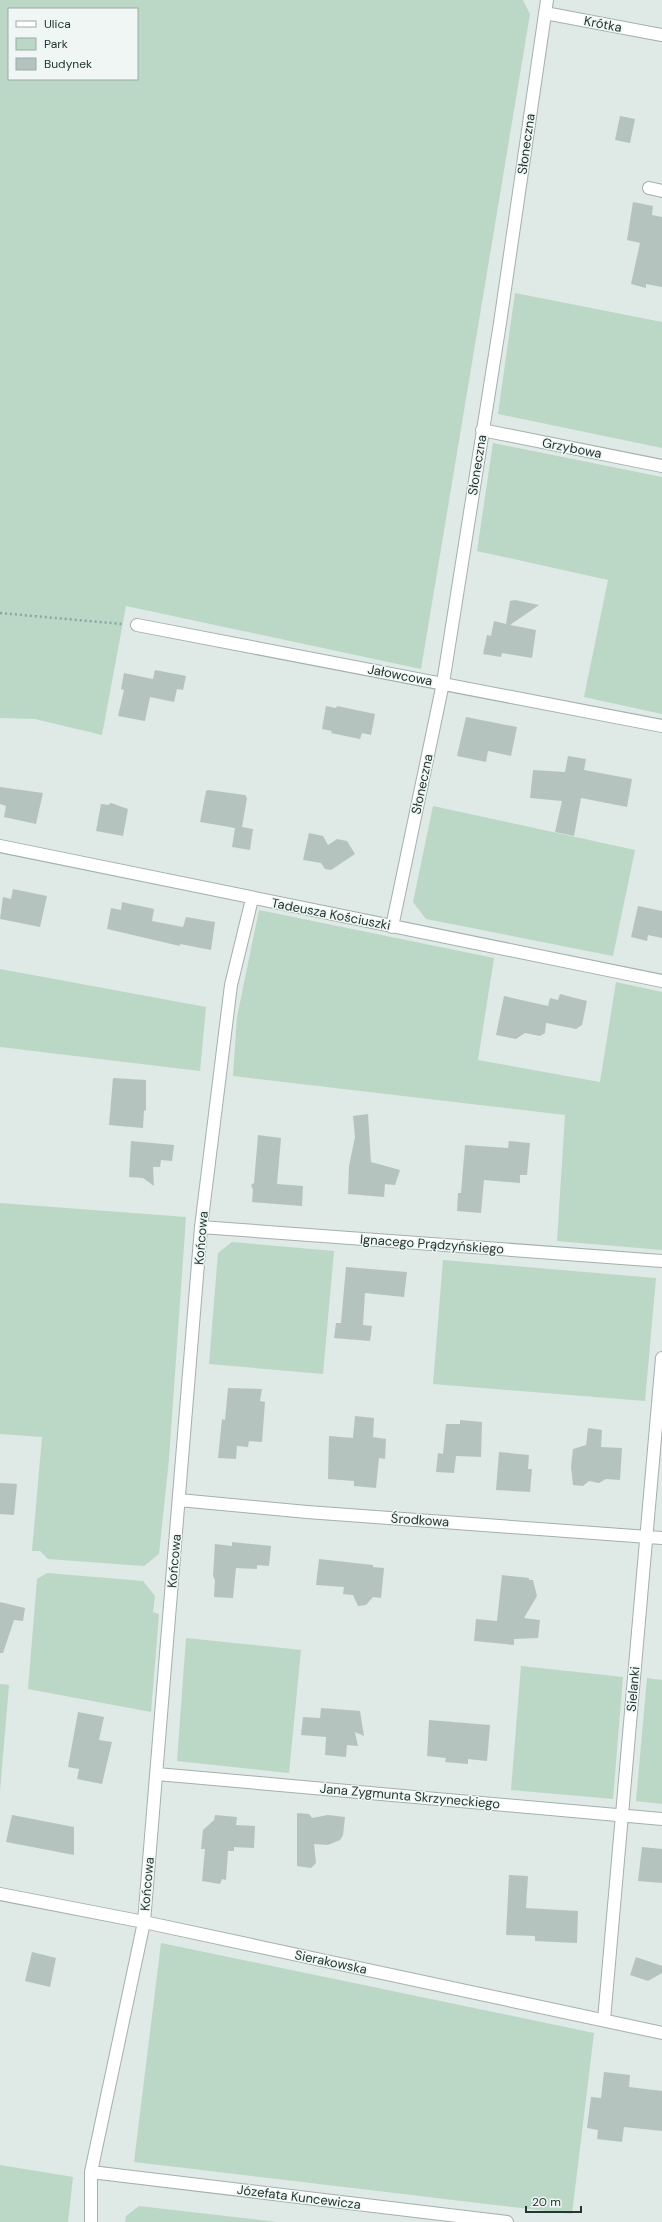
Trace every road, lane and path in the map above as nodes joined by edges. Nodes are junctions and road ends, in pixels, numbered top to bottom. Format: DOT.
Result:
graph roads {
  1 [pos="547,0"];
  2 [pos="545,12"];
  3 [pos="662,34"];
  4 [pos="649,188"];
  5 [pos="662,191"];
  6 [pos="482,430"];
  7 [pos="662,466"];
  8 [pos="0,613"];
  9 [pos="137,625"];
  10 [pos="442,683"];
  11 [pos="662,726"];
  12 [pos="0,846"];
  13 [pos="252,899"];
  14 [pos="392,927"];
  15 [pos="662,981"];
  16 [pos="201,1227"];
  17 [pos="662,1261"];
  18 [pos="662,1358"];
  19 [pos="179,1500"];
  20 [pos="646,1537"];
  21 [pos="662,1538"];
  22 [pos="157,1774"];
  23 [pos="622,1815"];
  24 [pos="662,1819"];
  25 [pos="0,1894"];
  26 [pos="144,1922"];
  27 [pos="604,2020"];
  28 [pos="662,2033"];
  29 [pos="91,2172"];
  30 [pos="91,2222"];
  31 [pos="507,2222"];
  1 -- 2 [label="street, Słoneczna"];
  2 -- 3 [label="street, Krótka"];
  2 -- 6 [label="street, Słoneczna"];
  4 -- 5 [label="street"];
  6 -- 7 [label="street, Grzybowa"];
  6 -- 10 [label="street, Słoneczna"];
  8 -- 9 [label="path"];
  9 -- 10 [label="street, Jałowcowa"];
  10 -- 11 [label="street, Jałowcowa"];
  10 -- 14 [label="street, Słoneczna"];
  12 -- 13 [label="street, Tadeusza Kościuszki"];
  13 -- 14 [label="street, Tadeusza Kościuszki"];
  13 -- 16 [label="street, Końcowa"];
  14 -- 15 [label="street, Tadeusza Kościuszki"];
  16 -- 17 [label="street, Ignacego Prądzyńskiego"];
  16 -- 19 [label="street, Końcowa"];
  18 -- 20 [label="street, Sielanki"];
  19 -- 20 [label="street, Środkowa"];
  19 -- 22 [label="street, Końcowa"];
  20 -- 21 [label="street, Środkowa"];
  20 -- 23 [label="street, Sielanki"];
  22 -- 23 [label="street, Jana Zygmunta Skrzyneckiego"];
  22 -- 26 [label="street, Końcowa"];
  23 -- 24 [label="street, Jana Zygmunta Skrzyneckiego"];
  23 -- 27 [label="street, Sielanki"];
  25 -- 26 [label="street, Sierakowska"];
  26 -- 27 [label="street, Sierakowska"];
  26 -- 29 [label="street, Końcowa"];
  27 -- 28 [label="street, Sierakowska"];
  29 -- 30 [label="street, Końcowa"];
  29 -- 31 [label="street, Józefata Kuncewicza"];
}
